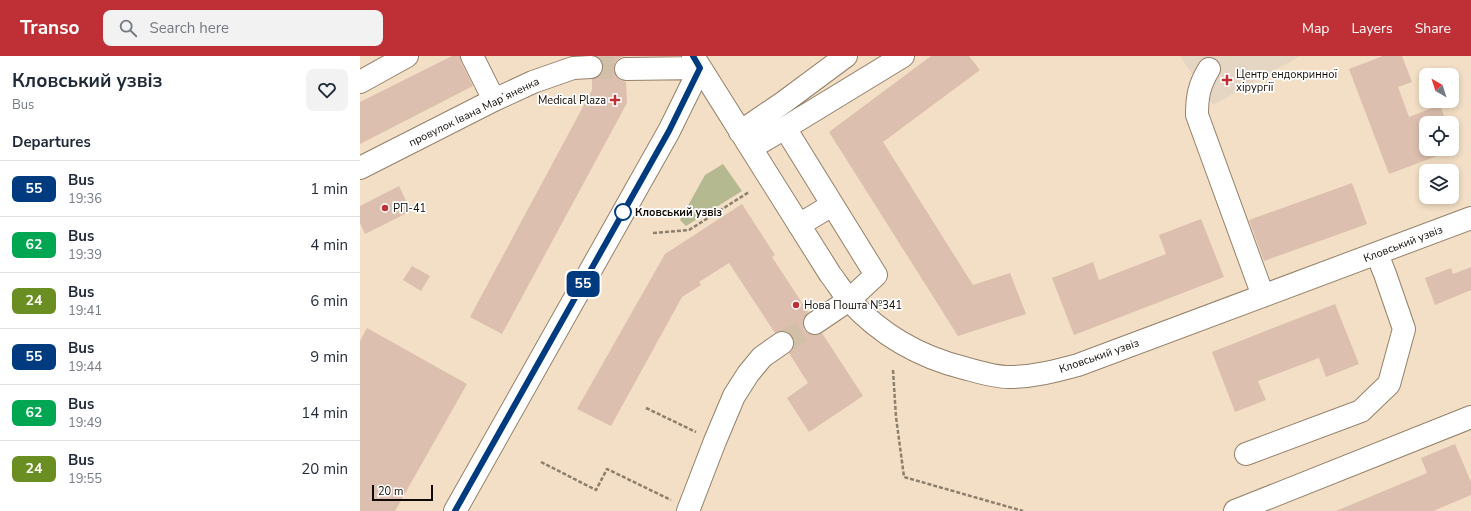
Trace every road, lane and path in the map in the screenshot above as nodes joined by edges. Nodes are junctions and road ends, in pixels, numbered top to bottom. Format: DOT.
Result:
graph roads {
  1 [pos="407,56"];
  2 [pos="472,56"];
  3 [pos="846,56"];
  4 [pos="903,56"];
  5 [pos="697,62"];
  6 [pos="576,64"];
  7 [pos="626,69"];
  8 [pos="1209,69"];
  9 [pos="360,82"];
  10 [pos="494,100"];
  11 [pos="785,128"];
  12 [pos="746,140"];
  13 [pos="360,168"];
  14 [pos="749,192"];
  15 [pos="832,205"];
  16 [pos="1471,218"];
  17 [pos="799,225"];
  18 [pos="653,233"];
  19 [pos="1377,254"];
  20 [pos="1263,296"];
  21 [pos="849,300"];
  22 [pos="822,319"];
  23 [pos="782,343"];
  24 [pos="893,370"];
  25 [pos="646,408"];
  26 [pos="1471,417"];
  27 [pos="715,441"];
  28 [pos="1246,454"];
  29 [pos="541,462"];
  30 [pos="688,510"];
  31 [pos="455,511"];
  32 [pos="1024,511"];
  33 [pos="1235,511"];
  1 -- 9 [label="street"];
  2 -- 10 [label="street"];
  3 -- 12 [label="street"];
  4 -- 11 [label="street"];
  5 -- 7 [label="street"];
  5 -- 12 [label="street, Кловський узвіз"];
  5 -- 31 [label="street"];
  6 -- 10 [label="street, провулок Івана Марʼяненка"];
  8 -- 20 [label="street"];
  10 -- 13 [label="street, провулок Івана Марʼяненка"];
  11 -- 12 [label="street"];
  11 -- 15 [label="street"];
  12 -- 17 [label="street, Кловський узвіз"];
  14 -- 18 [label="path"];
  15 -- 17 [label="street"];
  15 -- 21 [label="street"];
  16 -- 19 [label="street, Кловський узвіз"];
  17 -- 21 [label="street, Кловський узвіз"];
  19 -- 20 [label="street, Кловський узвіз"];
  19 -- 28 [label="street"];
  20 -- 21 [label="street, Кловський узвіз"];
  21 -- 22 [label="street"];
  23 -- 27 [label="street"];
  24 -- 32 [label="path"];
  25 -- 27 [label="path"];
  26 -- 33 [label="street"];
  27 -- 30 [label="street"];
  29 -- 30 [label="path"];
}
